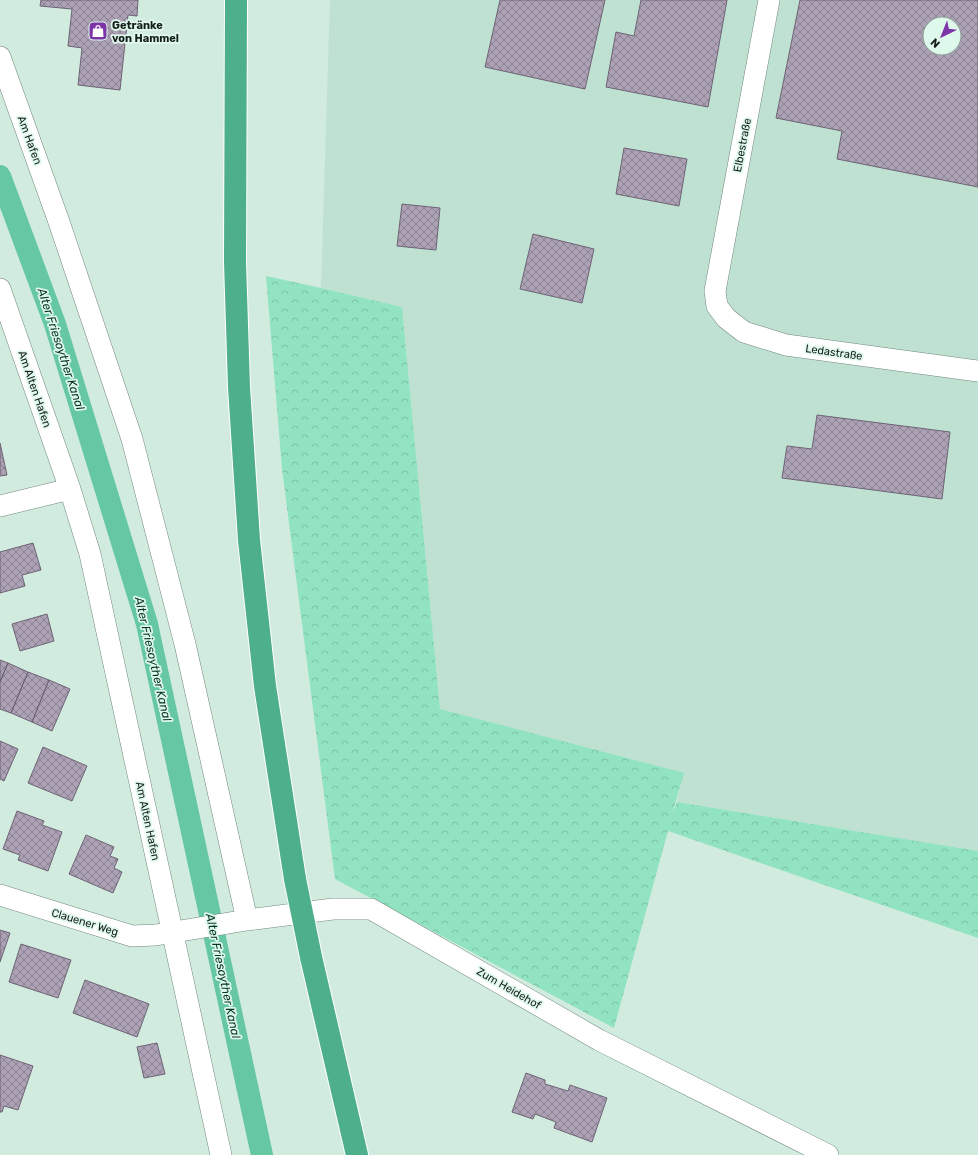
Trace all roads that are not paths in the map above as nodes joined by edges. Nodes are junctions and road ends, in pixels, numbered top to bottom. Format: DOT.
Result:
graph roads {
  1 [pos="236,0"];
  2 [pos="769,0"];
  3 [pos="0,57"];
  4 [pos="0,289"];
  5 [pos="715,291"];
  6 [pos="978,371"];
  7 [pos="70,489"];
  8 [pos="0,506"];
  9 [pos="0,895"];
  10 [pos="247,920"];
  11 [pos="172,932"];
  12 [pos="221,1155"];
  13 [pos="357,1155"];
  14 [pos="828,1155"];
  1 -- 13 [label="highway, bridge"];
  2 -- 5 [label="street, Elbestraße"];
  3 -- 10 [label="street, Am Hafen"];
  4 -- 7 [label="street, Am Alten Hafen"];
  5 -- 6 [label="street, Ledastraße"];
  7 -- 8 [label="street"];
  7 -- 11 [label="street, Am Alten Hafen"];
  9 -- 11 [label="street, Clauener Weg"];
  10 -- 11 [label="street, Zum Heidehof"];
  10 -- 14 [label="street, Zum Heidehof"];
  11 -- 12 [label="street, Am Alten Hafen"];
}
